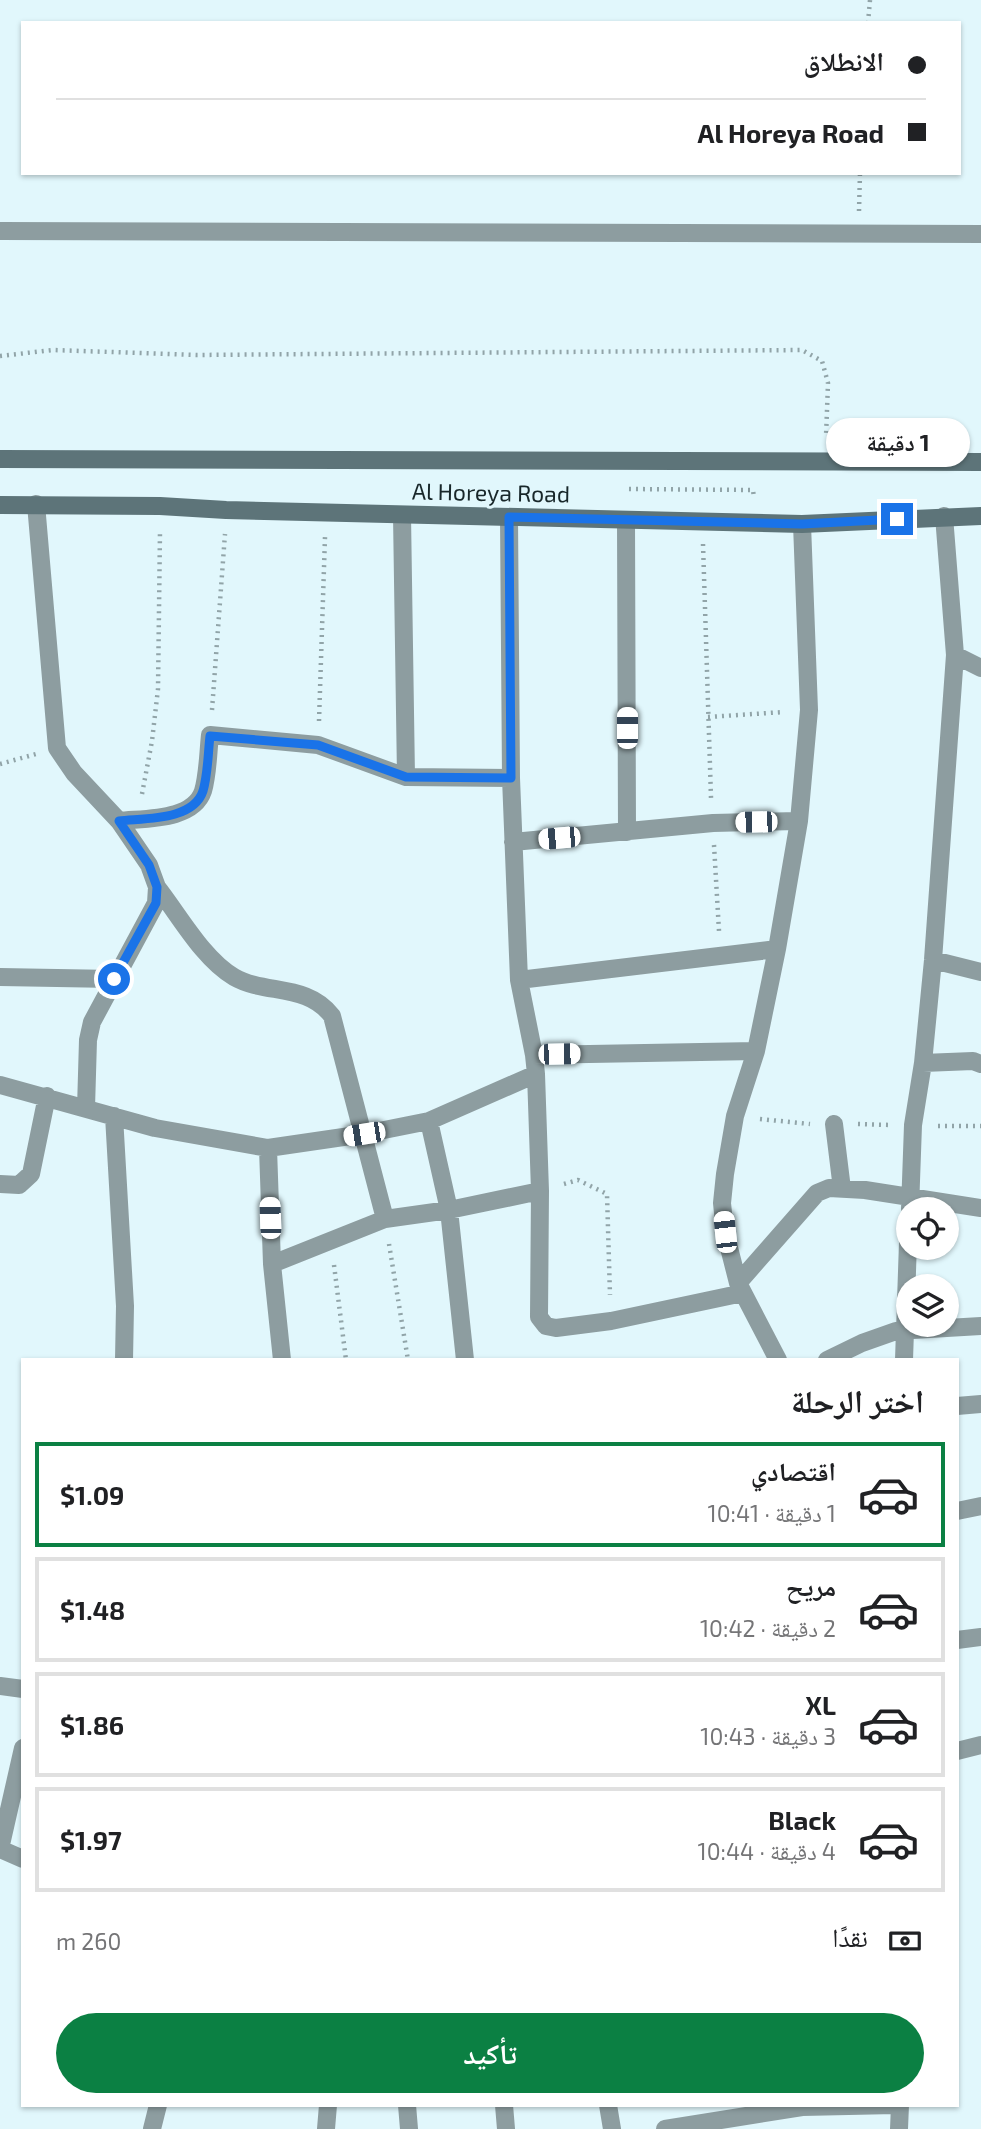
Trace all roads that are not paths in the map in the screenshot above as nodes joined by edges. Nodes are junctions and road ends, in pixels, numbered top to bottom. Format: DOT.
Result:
graph roads {
  1 [pos="0,231"];
  2 [pos="981,234"];
  3 [pos="0,459"];
  4 [pos="981,462"];
  5 [pos="36,504"];
  6 [pos="0,505"];
  7 [pos="402,515"];
  8 [pos="944,516"];
  9 [pos="981,516"];
  10 [pos="509,517"];
  11 [pos="626,520"];
  12 [pos="802,524"];
  13 [pos="955,655"];
  14 [pos="981,668"];
  15 [pos="406,777"];
  16 [pos="511,778"];
  17 [pos="128,820"];
  18 [pos="799,821"];
  19 [pos="627,832"];
  20 [pos="513,842"];
  21 [pos="157,887"];
  22 [pos="778,949"];
  23 [pos="933,960"];
  24 [pos="981,972"];
  25 [pos="0,977"];
  26 [pos="114,979"];
  27 [pos="519,980"];
  28 [pos="755,1051"];
  29 [pos="534,1055"];
  30 [pos="923,1063"];
  31 [pos="981,1063"];
  32 [pos="536,1074"];
  33 [pos="0,1085"];
  34 [pos="47,1096"];
  35 [pos="86,1108"];
  36 [pos="114,1116"];
  37 [pos="429,1121"];
  38 [pos="834,1124"];
  39 [pos="364,1134"];
  40 [pos="268,1148"];
  41 [pos="0,1184"];
  42 [pos="842,1189"];
  43 [pos="540,1191"];
  44 [pos="910,1197"];
  45 [pos="896,1200"];
  46 [pos="959,1206"];
  47 [pos="981,1208"];
  48 [pos="449,1210"];
  49 [pos="385,1219"];
  50 [pos="272,1264"];
  51 [pos="741,1288"];
  52 [pos="981,1326"];
  53 [pos="959,1327"];
  54 [pos="896,1332"];
  55 [pos="904,1337"];
  56 [pos="124,1358"];
  57 [pos="282,1358"];
  58 [pos="465,1358"];
  59 [pos="777,1358"];
  60 [pos="831,1358"];
  61 [pos="904,1358"];
  62 [pos="981,1404"];
  63 [pos="959,1406"];
  64 [pos="981,1506"];
  65 [pos="959,1511"];
  66 [pos="981,1637"];
  67 [pos="959,1640"];
  68 [pos="0,1686"];
  69 [pos="21,1689"];
  70 [pos="981,1745"];
  71 [pos="959,1750"];
  72 [pos="21,1757"];
  73 [pos="0,1849"];
  74 [pos="21,1858"];
  75 [pos="158,2107"];
  76 [pos="328,2107"];
  77 [pos="407,2107"];
  78 [pos="503,2107"];
  79 [pos="608,2107"];
  80 [pos="802,2107"];
  81 [pos="897,2107"];
  82 [pos="152,2129"];
  83 [pos="326,2129"];
  84 [pos="409,2129"];
  85 [pos="506,2129"];
  86 [pos="612,2129"];
  87 [pos="665,2129"];
  88 [pos="899,2129"];
  1 -- 2 [label="street"];
  3 -- 4 [label="main road, Al Horeya Road"];
  5 -- 6 [label="main road, Al Horeya Road"];
  5 -- 7 [label="main road, Al Horeya Road"];
  5 -- 17 [label="street"];
  7 -- 10 [label="main road, Al Horeya Road"];
  7 -- 15 [label="street"];
  8 -- 9 [label="main road, Al Horeya Road"];
  8 -- 12 [label="main road, Al Horeya Road"];
  8 -- 13 [label="street"];
  10 -- 11 [label="main road, Al Horeya Road"];
  10 -- 16 [label="street"];
  11 -- 12 [label="main road, Al Horeya Road"];
  11 -- 19 [label="street"];
  12 -- 18 [label="street"];
  13 -- 14 [label="street"];
  13 -- 23 [label="street"];
  15 -- 16 [label="street"];
  15 -- 17 [label="street"];
  16 -- 20 [label="street"];
  17 -- 21 [label="street"];
  18 -- 19 [label="street"];
  18 -- 22 [label="street"];
  19 -- 20 [label="street"];
  20 -- 27 [label="street"];
  21 -- 26 [label="street"];
  21 -- 39 [label="street"];
  22 -- 27 [label="street"];
  22 -- 28 [label="street"];
  23 -- 24 [label="street"];
  23 -- 30 [label="street"];
  25 -- 26 [label="street"];
  26 -- 35 [label="street"];
  27 -- 29 [label="street"];
  28 -- 29 [label="street"];
  28 -- 51 [label="street"];
  29 -- 32 [label="street"];
  30 -- 31 [label="street"];
  30 -- 44 [label="street"];
  32 -- 37 [label="street"];
  32 -- 43 [label="street"];
  33 -- 34 [label="street"];
  34 -- 35 [label="street"];
  34 -- 41 [label="street"];
  35 -- 36 [label="street"];
  36 -- 40 [label="street"];
  36 -- 56 [label="street"];
  37 -- 39 [label="street"];
  37 -- 48 [label="street"];
  38 -- 42 [label="street"];
  39 -- 40 [label="street"];
  39 -- 49 [label="street"];
  40 -- 50 [label="street"];
  42 -- 45 [label="street"];
  42 -- 51 [label="street"];
  43 -- 48 [label="street"];
  43 -- 51 [label="street"];
  46 -- 47 [label="street"];
  48 -- 49 [label="street"];
  48 -- 58 [label="street"];
  49 -- 50 [label="street"];
  50 -- 57 [label="street"];
  51 -- 59 [label="street"];
  52 -- 53 [label="street"];
  54 -- 60 [label="street"];
  55 -- 61 [label="street"];
  62 -- 63 [label="street"];
  64 -- 65 [label="street"];
  66 -- 67 [label="street"];
  68 -- 69 [label="street"];
  70 -- 71 [label="street"];
  72 -- 73 [label="street"];
  73 -- 74 [label="street"];
  75 -- 82 [label="street"];
  76 -- 83 [label="street"];
  77 -- 84 [label="street"];
  78 -- 85 [label="street"];
  79 -- 86 [label="street"];
  80 -- 87 [label="street"];
  81 -- 88 [label="street"];
}
